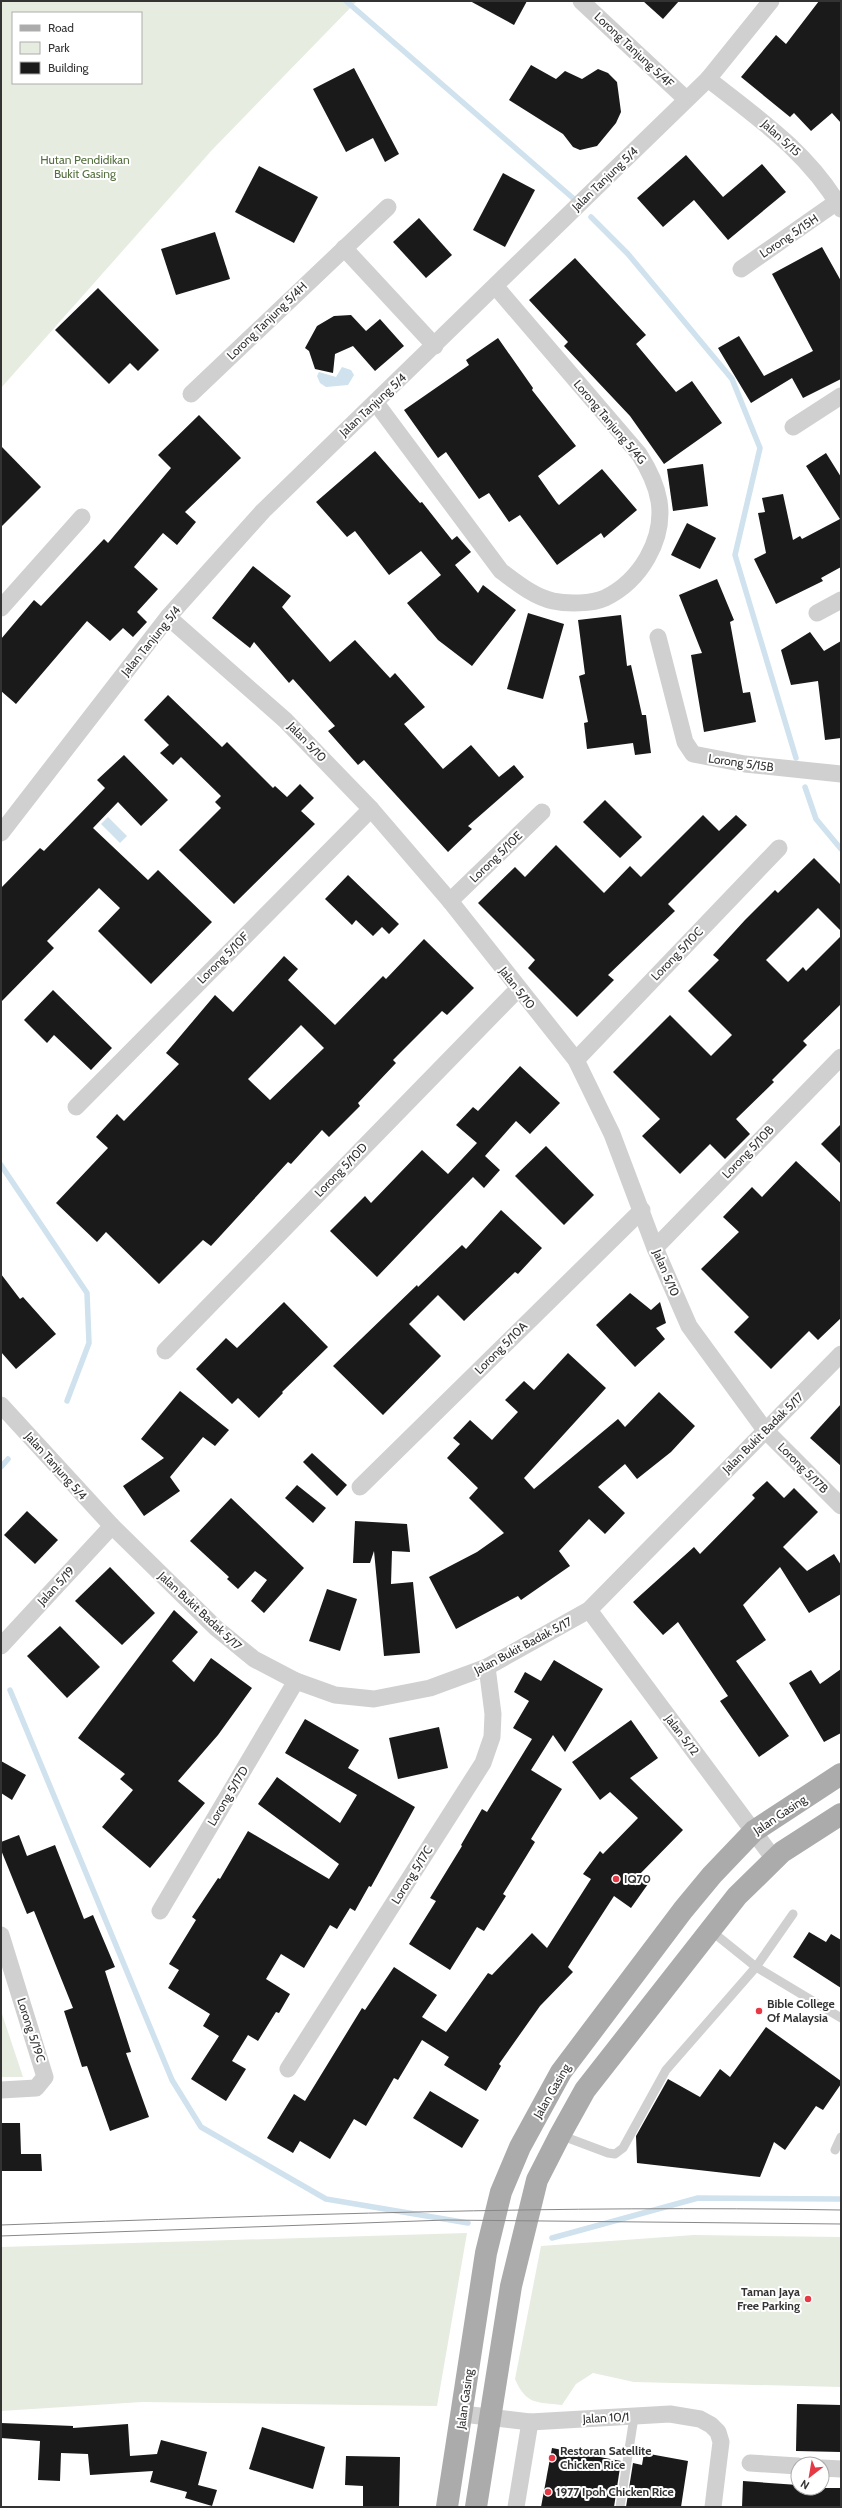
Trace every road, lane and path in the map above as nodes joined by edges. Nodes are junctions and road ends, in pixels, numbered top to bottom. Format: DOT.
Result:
graph roads {
  1 [pos="581,1"];
  2 [pos="771,1"];
  3 [pos="708,79"];
  4 [pos="686,99"];
  5 [pos="840,203"];
  6 [pos="388,207"];
  7 [pos="344,248"];
  8 [pos="741,269"];
  9 [pos="496,288"];
  10 [pos="435,346"];
  11 [pos="190,394"];
  12 [pos="841,396"];
  13 [pos="376,403"];
  14 [pos="793,427"];
  15 [pos="82,518"];
  16 [pos="841,600"];
  17 [pos="1,608"];
  18 [pos="817,613"];
  19 [pos="168,617"];
  20 [pos="658,637"];
  21 [pos="841,774"];
  22 [pos="371,809"];
  23 [pos="542,812"];
  24 [pos="1,833"];
  25 [pos="779,848"];
  26 [pos="450,901"];
  27 [pos="518,989"];
  28 [pos="841,1056"];
  29 [pos="576,1060"];
  30 [pos="76,1106"];
  31 [pos="642,1210"];
  32 [pos="655,1248"];
  33 [pos="165,1351"];
  34 [pos="841,1354"];
  35 [pos="1,1406"];
  36 [pos="765,1430"];
  37 [pos="360,1487"];
  38 [pos="841,1506"];
  39 [pos="112,1526"];
  40 [pos="589,1610"];
  41 [pos="1,1646"];
  42 [pos="487,1667"];
  43 [pos="296,1681"];
  44 [pos="841,1774"];
  45 [pos="841,1814"];
  46 [pos="754,1831"];
  47 [pos="774,1859"];
  48 [pos="160,1911"];
  49 [pos="793,1914"];
  50 [pos="710,1930"];
  51 [pos="1,1935"];
  52 [pos="756,1967"];
  53 [pos="841,2018"];
  54 [pos="288,2069"];
  55 [pos="1,2090"];
  56 [pos="560,2135"];
  57 [pos="841,2137"];
  58 [pos="835,2150"];
  59 [pos="463,2414"];
  60 [pos="634,2417"];
  61 [pos="489,2418"];
  62 [pos="530,2422"];
  63 [pos="750,2463"];
  64 [pos="790,2466"];
  65 [pos="830,2468"];
  66 [pos="841,2469"];
  67 [pos="448,2507"];
  68 [pos="476,2507"];
  69 [pos="516,2507"];
  70 [pos="620,2507"];
  71 [pos="714,2507"];
  1 -- 4 [label="street, Lorong Tanjung 5/4F"];
  2 -- 3 [label="street, Jalan Tanjung 5/4"];
  3 -- 4 [label="street, Jalan Tanjung 5/4"];
  3 -- 5 [label="street, Jalan 5/15"];
  4 -- 9 [label="street, Jalan Tanjung 5/4"];
  5 -- 8 [label="street, Lorong 5/15H"];
  6 -- 7 [label="street, Lorong Tanjung 5/4H"];
  7 -- 10 [label="street"];
  7 -- 11 [label="street, Lorong Tanjung 5/4H"];
  9 -- 10 [label="street, Jalan Tanjung 5/4"];
  9 -- 13 [label="street, Lorong Tanjung 5/4G"];
  10 -- 13 [label="street, Jalan Tanjung 5/4"];
  12 -- 14 [label="street"];
  13 -- 19 [label="street, Jalan Tanjung 5/4"];
  15 -- 17 [label="street"];
  16 -- 18 [label="street"];
  19 -- 22 [label="street, Jalan 5/10"];
  19 -- 24 [label="street, Jalan Tanjung 5/4"];
  20 -- 21 [label="street, Lorong 5/15B"];
  22 -- 26 [label="street, Jalan 5/10"];
  22 -- 30 [label="street, Lorong 5/10F"];
  23 -- 26 [label="street, Lorong 5/10E"];
  25 -- 29 [label="street, Lorong 5/10C"];
  26 -- 27 [label="street, Jalan 5/10"];
  27 -- 29 [label="street, Jalan 5/10"];
  27 -- 33 [label="street, Lorong 5/10D"];
  28 -- 32 [label="street, Lorong 5/10B"];
  29 -- 31 [label="street, Jalan 5/10"];
  31 -- 32 [label="street, Jalan 5/10"];
  31 -- 37 [label="street, Lorong 5/10A"];
  32 -- 36 [label="street, Jalan 5/10"];
  34 -- 36 [label="street, Jalan Bukit Badak 5/17"];
  35 -- 39 [label="street, Jalan Tanjung 5/4"];
  36 -- 38 [label="street, Lorong 5/17B"];
  36 -- 40 [label="street, Jalan Bukit Badak 5/17"];
  39 -- 41 [label="street, Jalan 5/19"];
  39 -- 43 [label="street, Jalan Bukit Badak 5/17"];
  40 -- 42 [label="street, Jalan Bukit Badak 5/17"];
  40 -- 46 [label="street, Jalan 5/12"];
  42 -- 43 [label="street, Jalan Bukit Badak 5/17"];
  42 -- 54 [label="street, Lorong 5/17C"];
  43 -- 48 [label="street, Lorong 5/17D"];
  44 -- 46 [label="main road, Jalan Gasing"];
  45 -- 47 [label="main road"];
  46 -- 47 [label="street, Jalan 5/12"];
  46 -- 59 [label="main road, Jalan Gasing"];
  47 -- 50 [label="main road"];
  49 -- 52 [label="lane"];
  50 -- 52 [label="lane"];
  50 -- 56 [label="main road"];
  51 -- 55 [label="street, Lorong 5/19C"];
  52 -- 53 [label="lane"];
  52 -- 56 [label="lane"];
  56 -- 61 [label="main road"];
  57 -- 58 [label="lane"];
  59 -- 61 [label="street, Jalan 10/1"];
  59 -- 67 [label="main road, Jalan Gasing"];
  60 -- 62 [label="street, Jalan 10/1"];
  60 -- 70 [label="lane"];
  60 -- 71 [label="street, Jalan 10/1"];
  61 -- 62 [label="street, Jalan 10/1"];
  61 -- 68 [label="main road"];
  62 -- 69 [label="street"];
  63 -- 64 [label="street"];
  65 -- 66 [label="street"];
}
